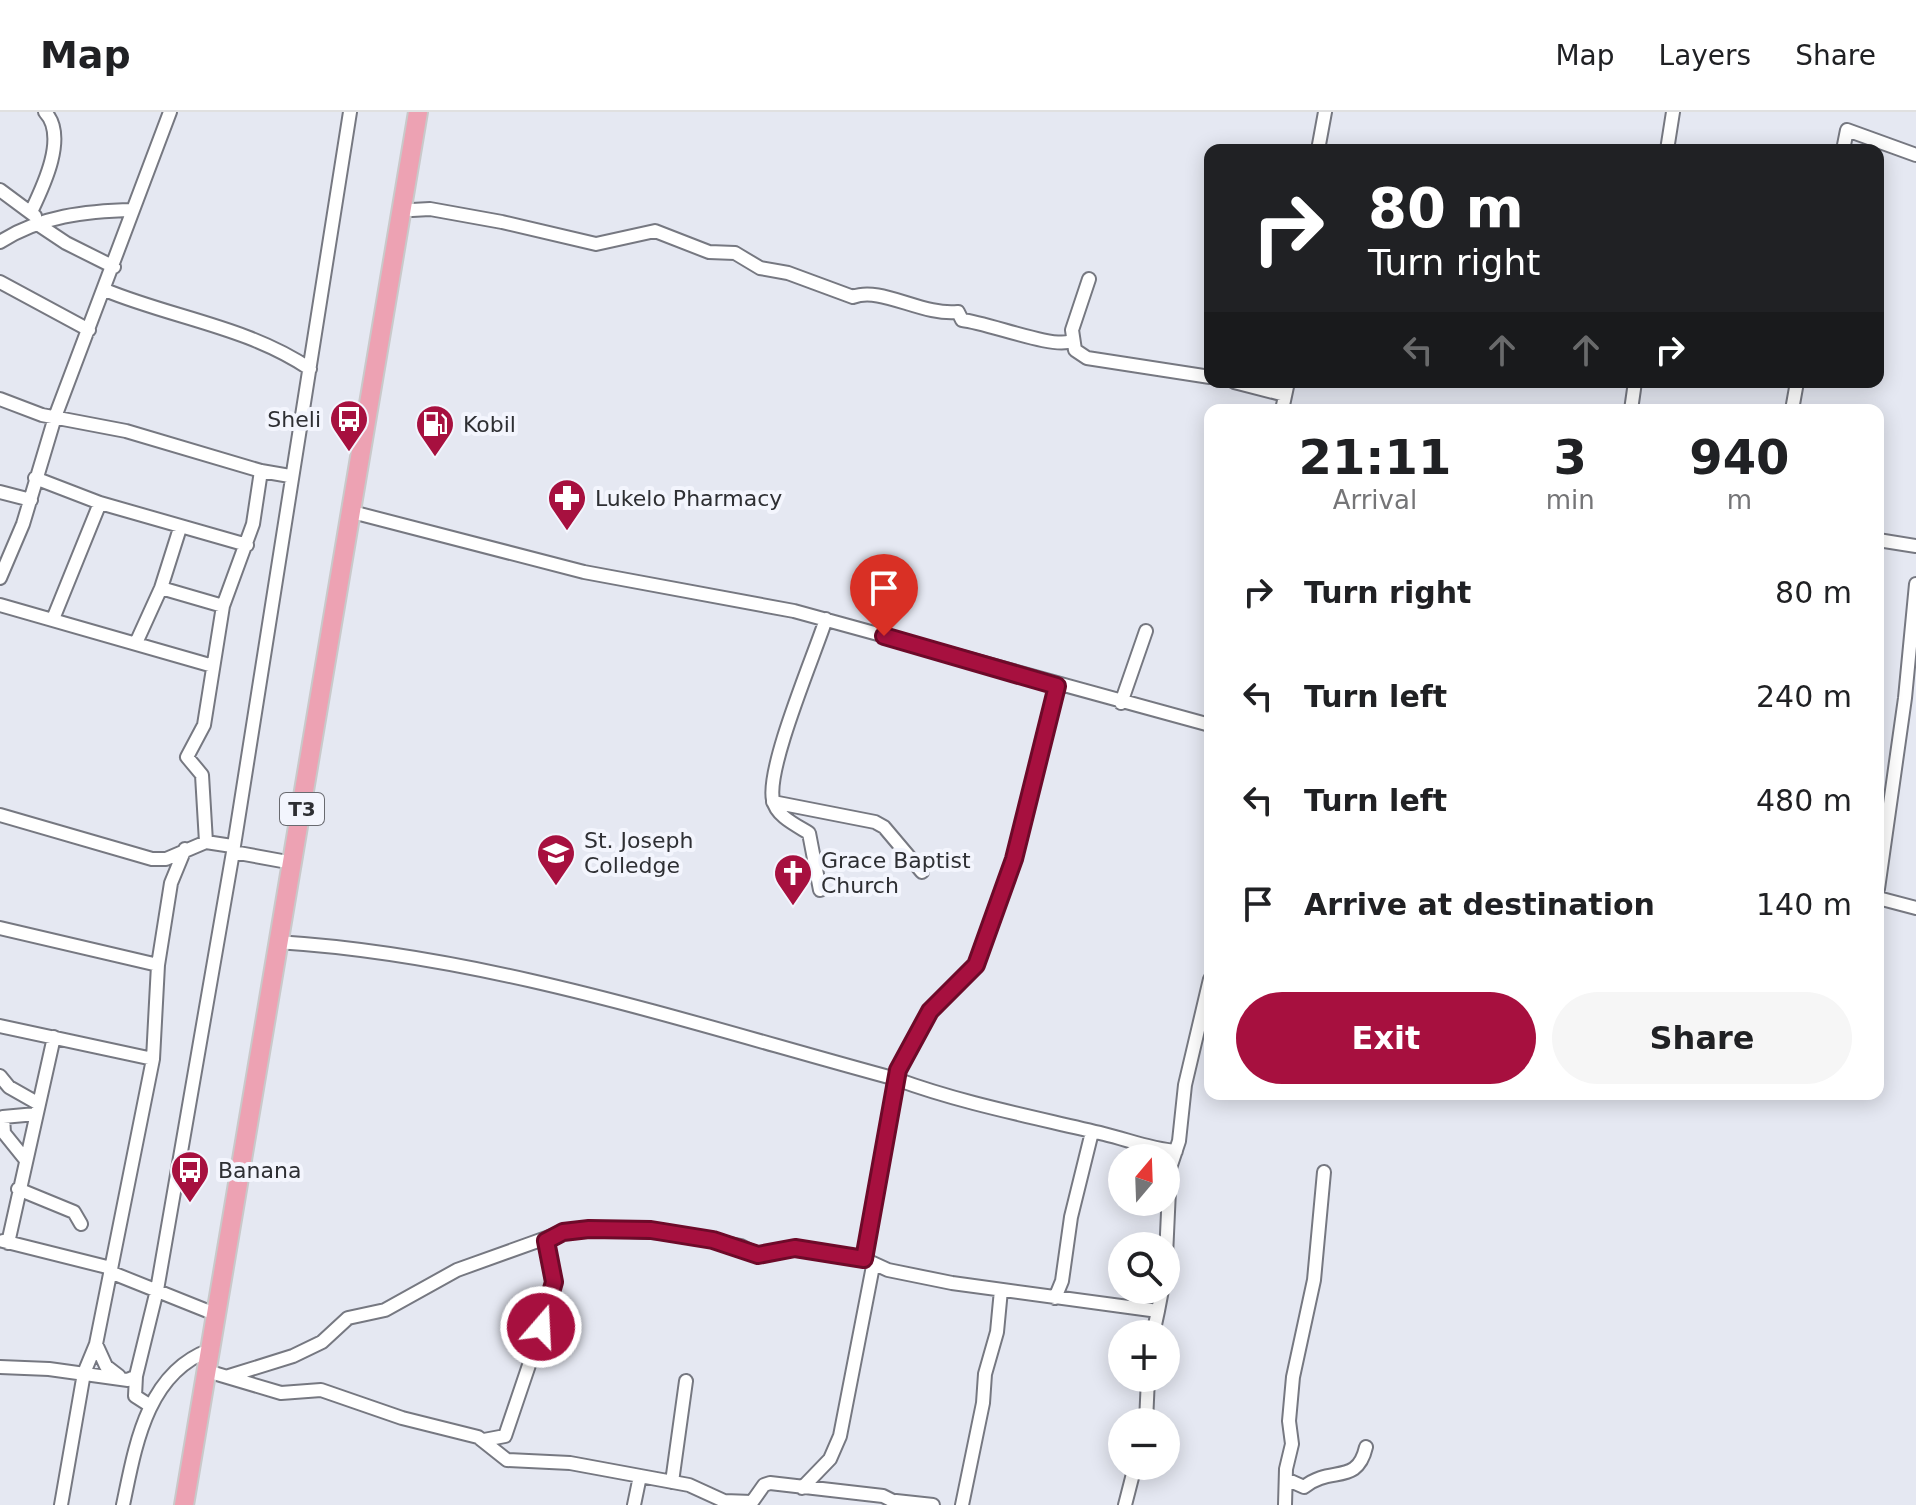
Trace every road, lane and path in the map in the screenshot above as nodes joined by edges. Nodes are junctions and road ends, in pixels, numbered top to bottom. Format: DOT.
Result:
graph roads {
  1 [pos="170,112"];
  2 [pos="350,112"];
  3 [pos="418,112"];
  4 [pos="1325,112"];
  5 [pos="1673,112"];
  6 [pos="49,114"];
  7 [pos="1319,144"];
  8 [pos="1668,144"];
  9 [pos="1844,144"];
  10 [pos="1916,155"];
  11 [pos="0,190"];
  12 [pos="133,210"];
  13 [pos="412,210"];
  14 [pos="36,219"];
  15 [pos="0,242"];
  16 [pos="114,267"];
  17 [pos="1089,279"];
  18 [pos="0,282"];
  19 [pos="105,290"];
  20 [pos="89,330"];
  21 [pos="1071,341"];
  22 [pos="310,369"];
  23 [pos="1204,376"];
  24 [pos="0,399"];
  25 [pos="55,417"];
  26 [pos="261,471"];
  27 [pos="290,476"];
  28 [pos="35,478"];
  29 [pos="0,492"];
  30 [pos="31,500"];
  31 [pos="100,503"];
  32 [pos="352,512"];
  33 [pos="180,528"];
  34 [pos="1884,541"];
  35 [pos="247,545"];
  36 [pos="1916,546"];
  37 [pos="0,578"];
  38 [pos="1916,584"];
  39 [pos="161,588"];
  40 [pos="0,605"];
  41 [pos="223,606"];
  42 [pos="53,619"];
  43 [pos="826,619"];
  44 [pos="1146,631"];
  45 [pos="136,643"];
  46 [pos="213,666"];
  47 [pos="1057,686"];
  48 [pos="1121,703"];
  49 [pos="1204,724"];
  50 [pos="773,802"];
  51 [pos="0,815"];
  52 [pos="206,842"];
  53 [pos="1884,847"];
  54 [pos="185,849"];
  55 [pos="233,849"];
  56 [pos="293,863"];
  57 [pos="922,872"];
  58 [pos="820,890"];
  59 [pos="1884,900"];
  60 [pos="1916,908"];
  61 [pos="0,928"];
  62 [pos="277,942"];
  63 [pos="158,965"];
  64 [pos="1204,1004"];
  65 [pos="0,1026"];
  66 [pos="54,1037"];
  67 [pos="153,1059"];
  68 [pos="0,1076"];
  69 [pos="896,1079"];
  70 [pos="37,1109"];
  71 [pos="1092,1132"];
  72 [pos="1134,1144"];
  73 [pos="1177,1144"];
  74 [pos="25,1159"];
  75 [pos="1324,1172"];
  76 [pos="18,1189"];
  77 [pos="81,1224"];
  78 [pos="546,1241"];
  79 [pos="4,1242"];
  80 [pos="868,1263"];
  81 [pos="111,1270"];
  82 [pos="157,1290"];
  83 [pos="1001,1290"];
  84 [pos="1055,1298"];
  85 [pos="1159,1304"];
  86 [pos="1158,1311"];
  87 [pos="215,1314"];
  88 [pos="1156,1320"];
  89 [pos="96,1344"];
  90 [pos="210,1350"];
  91 [pos="0,1367"];
  92 [pos="207,1371"];
  93 [pos="84,1373"];
  94 [pos="136,1376"];
  95 [pos="229,1376"];
  96 [pos="121,1377"];
  97 [pos="686,1381"];
  98 [pos="149,1405"];
  99 [pos="484,1440"];
  100 [pos="1366,1447"];
  101 [pos="640,1476"];
  102 [pos="1286,1479"];
  103 [pos="1131,1480"];
  104 [pos="672,1482"];
  105 [pos="802,1488"];
  106 [pos="726,1503"];
  107 [pos="899,1503"];
  108 [pos="61,1505"];
  109 [pos="123,1505"];
  110 [pos="184,1505"];
  111 [pos="634,1505"];
  112 [pos="933,1505"];
  113 [pos="962,1505"];
  114 [pos="1125,1505"];
  115 [pos="1285,1505"];
  1 -- 12 [label="street"];
  2 -- 22 [label="street"];
  3 -- 32 [label="highway, T3"];
  4 -- 7 [label="street"];
  5 -- 8 [label="street"];
  6 -- 14 [label="street"];
  9 -- 10 [label="street"];
  11 -- 14 [label="street"];
  12 -- 14 [label="street"];
  12 -- 16 [label="street"];
  13 -- 21 [label="street"];
  14 -- 15 [label="street"];
  14 -- 16 [label="street"];
  16 -- 19 [label="street"];
  17 -- 21 [label="street"];
  18 -- 20 [label="street"];
  19 -- 20 [label="street"];
  19 -- 22 [label="street"];
  20 -- 25 [label="street"];
  21 -- 23 [label="street"];
  22 -- 27 [label="street"];
  24 -- 25 [label="street"];
  25 -- 26 [label="street"];
  25 -- 28 [label="street"];
  26 -- 27 [label="street"];
  26 -- 35 [label="street"];
  27 -- 55 [label="street"];
  28 -- 30 [label="street"];
  28 -- 31 [label="street"];
  29 -- 30 [label="street"];
  30 -- 37 [label="street"];
  31 -- 33 [label="street"];
  31 -- 42 [label="street"];
  32 -- 43 [label="street"];
  32 -- 56 [label="highway, T3"];
  33 -- 35 [label="street"];
  33 -- 39 [label="street"];
  34 -- 36 [label="street"];
  35 -- 41 [label="street"];
  38 -- 53 [label="street"];
  39 -- 41 [label="street"];
  39 -- 45 [label="street"];
  40 -- 42 [label="street"];
  41 -- 46 [label="street"];
  42 -- 45 [label="street"];
  43 -- 47 [label="street"];
  43 -- 50 [label="street"];
  44 -- 48 [label="street"];
  45 -- 46 [label="street"];
  46 -- 52 [label="street"];
  47 -- 48 [label="street"];
  47 -- 69 [label="street"];
  48 -- 49 [label="street"];
  50 -- 57 [label="street"];
  50 -- 58 [label="street"];
  51 -- 54 [label="street"];
  52 -- 54 [label="street"];
  52 -- 55 [label="street"];
  54 -- 63 [label="street"];
  55 -- 56 [label="street"];
  55 -- 82 [label="street"];
  56 -- 62 [label="highway, T3"];
  59 -- 60 [label="street"];
  61 -- 63 [label="street"];
  62 -- 69 [label="street"];
  62 -- 87 [label="highway, T3"];
  63 -- 67 [label="street"];
  64 -- 73 [label="street"];
  65 -- 66 [label="street"];
  66 -- 67 [label="street"];
  66 -- 70 [label="street"];
  67 -- 81 [label="street"];
  68 -- 70 [label="street"];
  69 -- 71 [label="street"];
  69 -- 80 [label="street"];
  70 -- 74 [label="street"];
  70 -- 74 [label="street"];
  71 -- 72 [label="street"];
  71 -- 84 [label="street"];
  74 -- 76 [label="street"];
  75 -- 102 [label="street"];
  76 -- 77 [label="street"];
  76 -- 79 [label="street"];
  78 -- 80 [label="street"];
  78 -- 95 [label="street"];
  78 -- 99 [label="street"];
  79 -- 81 [label="street"];
  80 -- 83 [label="street"];
  80 -- 105 [label="street"];
  81 -- 82 [label="street"];
  81 -- 89 [label="street"];
  82 -- 87 [label="street"];
  82 -- 94 [label="street"];
  83 -- 84 [label="street"];
  83 -- 113 [label="street"];
  84 -- 86 [label="street"];
  85 -- 86 [label="street"];
  86 -- 88 [label="street"];
  87 -- 90 [label="highway, T3"];
  89 -- 93 [label="street"];
  89 -- 96 [label="street"];
  90 -- 92 [label="highway, T3"];
  90 -- 98 [label="street"];
  91 -- 93 [label="street"];
  92 -- 95 [label="street"];
  92 -- 110 [label="highway, T3"];
  93 -- 96 [label="street"];
  93 -- 108 [label="street"];
  94 -- 96 [label="street"];
  94 -- 98 [label="street"];
  95 -- 99 [label="street"];
  97 -- 104 [label="street"];
  98 -- 109 [label="street"];
  99 -- 101 [label="street"];
  100 -- 102 [label="street"];
  101 -- 104 [label="street"];
  101 -- 111 [label="street"];
  102 -- 115 [label="street"];
  103 -- 114 [label="street"];
  104 -- 106 [label="street"];
  105 -- 106 [label="street"];
  105 -- 107 [label="street"];
  107 -- 112 [label="street"];
}
